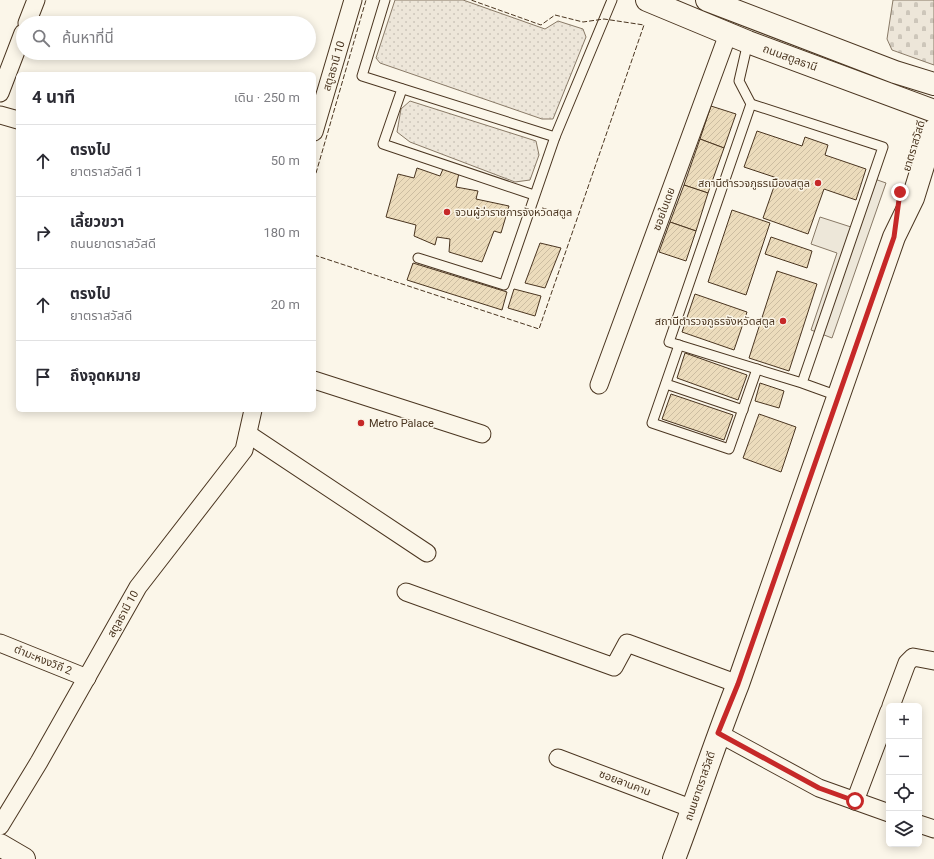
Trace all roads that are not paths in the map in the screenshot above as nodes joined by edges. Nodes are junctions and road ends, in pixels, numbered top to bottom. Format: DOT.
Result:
graph roads {
  1 [pos="36,0"];
  2 [pos="353,0"];
  3 [pos="385,0"];
  4 [pos="612,0"];
  5 [pos="647,0"];
  6 [pos="707,0"];
  7 [pos="30,16"];
  8 [pos="728,34"];
  9 [pos="748,42"];
  10 [pos="16,51"];
  11 [pos="934,84"];
  12 [pos="402,89"];
  13 [pos="0,93"];
  14 [pos="751,104"];
  15 [pos="930,110"];
  16 [pos="0,116"];
  17 [pos="16,120"];
  18 [pos="316,125"];
  19 [pos="934,130"];
  20 [pos="555,137"];
  21 [pos="534,195"];
  22 [pos="894,237"];
  23 [pos="418,258"];
  24 [pos="679,345"];
  25 [pos="757,369"];
  26 [pos="316,381"];
  27 [pos="802,383"];
  28 [pos="666,384"];
  29 [pos="599,385"];
  30 [pos="838,396"];
  31 [pos="742,410"];
  32 [pos="253,412"];
  33 [pos="248,434"];
  34 [pos="482,434"];
  35 [pos="427,553"];
  36 [pos="406,592"];
  37 [pos="0,643"];
  38 [pos="934,661"];
  39 [pos="87,678"];
  40 [pos="738,684"];
  41 [pos="892,703"];
  42 [pos="886,718"];
  43 [pos="718,733"];
  44 [pos="558,758"];
  45 [pos="855,801"];
  46 [pos="693,809"];
  47 [pos="886,812"];
  48 [pos="922,825"];
  49 [pos="0,826"];
  50 [pos="934,829"];
  51 [pos="0,845"];
  52 [pos="24,859"];
  53 [pos="674,859"];
  1 -- 7 [label="street"];
  2 -- 18 [label="street, สตูลธานี 10"];
  3 -- 12 [label="lane"];
  4 -- 20 [label="lane"];
  5 -- 8 [label="main road, ถนนสตูลธานี"];
  6 -- 11 [label="main road"];
  8 -- 9 [label="main road, ถนนสตูลธานี"];
  8 -- 29 [label="street, ซอยใบเดย"];
  9 -- 14 [label="lane"];
  9 -- 15 [label="main road, ถนนสตูลธานี"];
  10 -- 13 [label="street"];
  11 -- 15 [label="main road, ยาตราสวัสดี"];
  12 -- 20 [label="lane"];
  12 -- 21 [label="lane"];
  14 -- 24 [label="lane"];
  14 -- 27 [label="lane"];
  15 -- 22 [label="main road, ยาตราสวัสดี"];
  16 -- 17 [label="street"];
  19 -- 22 [label="main road, ยาตราสวัสดี"];
  20 -- 21 [label="lane"];
  21 -- 23 [label="lane"];
  22 -- 30 [label="main road, ถนนยาตราสวัสดี"];
  24 -- 25 [label="lane"];
  24 -- 28 [label="lane"];
  25 -- 27 [label="lane"];
  25 -- 31 [label="lane"];
  26 -- 34 [label="street"];
  27 -- 30 [label="lane"];
  28 -- 31 [label="lane"];
  28 -- 31 [label="lane"];
  30 -- 40 [label="main road, ถนนยาตราสวัสดี"];
  32 -- 33 [label="street, สตูลธานี 10"];
  33 -- 35 [label="street"];
  33 -- 39 [label="street, สตูลธานี 10"];
  36 -- 40 [label="street"];
  37 -- 39 [label="street, ตำมะหงงวิถี 2"];
  38 -- 41 [label="street"];
  39 -- 49 [label="street, สตูลธานี 10"];
  40 -- 43 [label="main road, ถนนยาตราสวัสดี"];
  42 -- 45 [label="street"];
  43 -- 45 [label="street"];
  43 -- 46 [label="main road, ถนนยาตราสวัสดี"];
  44 -- 46 [label="street, ซอยลานคาน"];
  45 -- 47 [label="street"];
  46 -- 53 [label="main road, ถนนยาตราสวัสดี"];
  48 -- 50 [label="street"];
  51 -- 52 [label="main road"];
}
